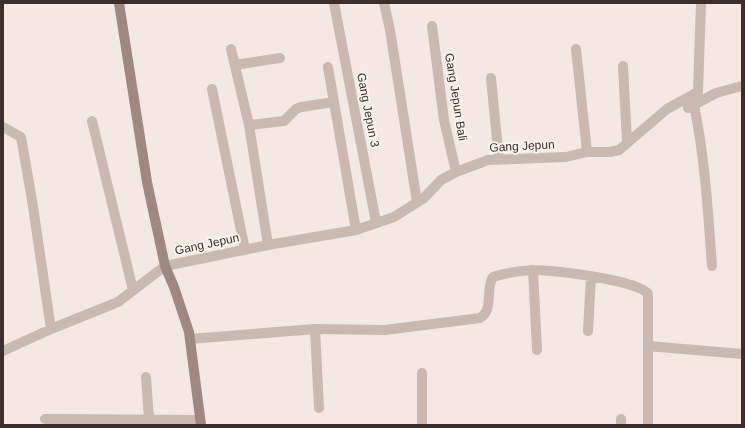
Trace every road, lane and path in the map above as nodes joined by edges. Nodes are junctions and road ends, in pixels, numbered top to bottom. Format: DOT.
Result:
graph roads {
  1 [pos="119,3"];
  2 [pos="334,3"];
  3 [pos="384,3"];
  4 [pos="701,3"];
  5 [pos="432,26"];
  6 [pos="576,48"];
  7 [pos="231,49"];
  8 [pos="280,58"];
  9 [pos="235,66"];
  10 [pos="623,66"];
  11 [pos="328,67"];
  12 [pos="491,78"];
  13 [pos="742,86"];
  14 [pos="212,89"];
  15 [pos="334,102"];
  16 [pos="679,104"];
  17 [pos="694,105"];
  18 [pos="92,121"];
  19 [pos="249,125"];
  20 [pos="3,127"];
  21 [pos="627,142"];
  22 [pos="587,152"];
  23 [pos="499,160"];
  24 [pos="456,172"];
  25 [pos="417,202"];
  26 [pos="376,222"];
  27 [pos="356,230"];
  28 [pos="268,245"];
  29 [pos="245,250"];
  30 [pos="165,266"];
  31 [pos="712,266"];
  32 [pos="533,270"];
  33 [pos="591,276"];
  34 [pos="133,290"];
  35 [pos="50,329"];
  36 [pos="314,329"];
  37 [pos="588,331"];
  38 [pos="190,339"];
  39 [pos="648,346"];
  40 [pos="537,350"];
  41 [pos="3,351"];
  42 [pos="742,354"];
  43 [pos="422,373"];
  44 [pos="146,377"];
  45 [pos="319,408"];
  46 [pos="45,418"];
  47 [pos="149,419"];
  48 [pos="201,422"];
  49 [pos="422,425"];
  50 [pos="648,425"];
  1 -- 30 [label="street"];
  2 -- 26 [label="street, Gang Jepun 3"];
  3 -- 25 [label="street"];
  4 -- 16 [label="street, Gang Jepun"];
  5 -- 24 [label="street, Gang Jepun Bali"];
  6 -- 22 [label="street"];
  7 -- 9 [label="street"];
  8 -- 9 [label="street"];
  9 -- 19 [label="street"];
  10 -- 21 [label="street"];
  11 -- 15 [label="street"];
  12 -- 23 [label="street"];
  13 -- 17 [label="street"];
  14 -- 29 [label="street"];
  15 -- 19 [label="street"];
  15 -- 27 [label="street"];
  16 -- 17 [label="street"];
  16 -- 21 [label="street, Gang Jepun"];
  17 -- 31 [label="street"];
  18 -- 34 [label="street"];
  19 -- 28 [label="street"];
  20 -- 35 [label="street"];
  21 -- 22 [label="street, Gang Jepun"];
  22 -- 23 [label="street, Gang Jepun"];
  23 -- 24 [label="street, Gang Jepun"];
  24 -- 25 [label="street, Gang Jepun"];
  25 -- 26 [label="street, Gang Jepun"];
  26 -- 27 [label="street, Gang Jepun"];
  27 -- 28 [label="street, Gang Jepun"];
  28 -- 29 [label="street, Gang Jepun"];
  29 -- 30 [label="street, Gang Jepun"];
  30 -- 34 [label="street"];
  30 -- 38 [label="street"];
  32 -- 33 [label="street"];
  32 -- 36 [label="street"];
  32 -- 40 [label="street"];
  33 -- 37 [label="street"];
  33 -- 39 [label="street"];
  34 -- 35 [label="street"];
  35 -- 41 [label="street"];
  36 -- 38 [label="street"];
  36 -- 45 [label="street"];
  38 -- 48 [label="street"];
  39 -- 42 [label="street"];
  39 -- 50 [label="street"];
  43 -- 49 [label="street"];
  44 -- 47 [label="street"];
  46 -- 47 [label="street"];
  47 -- 48 [label="street"];
}
